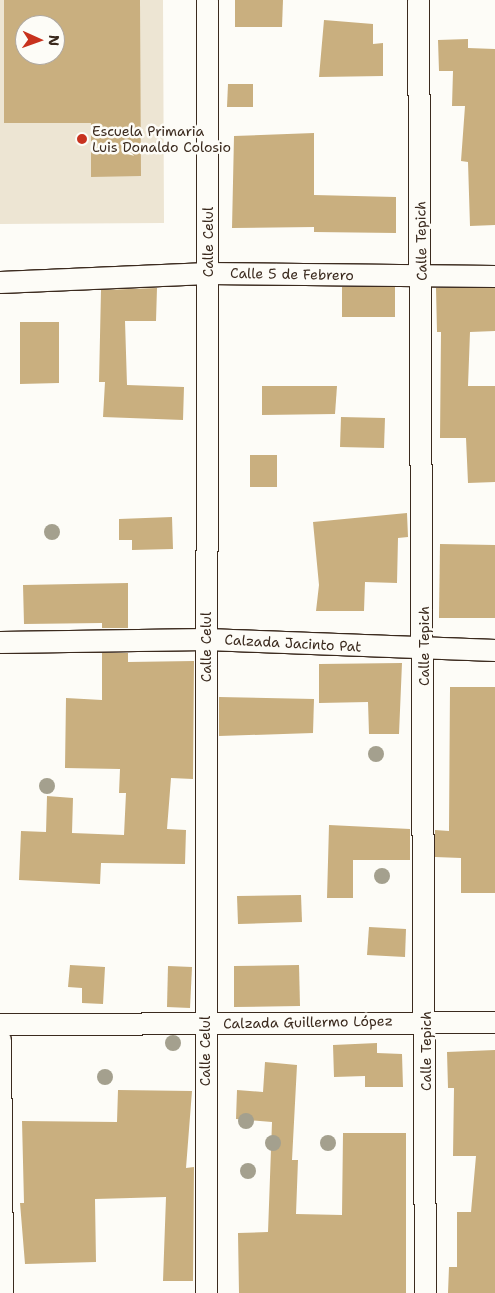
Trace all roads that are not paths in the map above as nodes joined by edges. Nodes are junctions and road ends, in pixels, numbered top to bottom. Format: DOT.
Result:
graph roads {
  1 [pos="207,0"];
  2 [pos="418,0"];
  3 [pos="208,273"];
  4 [pos="495,276"];
  5 [pos="422,277"];
  6 [pos="0,282"];
  7 [pos="206,638"];
  8 [pos="0,642"];
  9 [pos="424,650"];
  10 [pos="495,650"];
  11 [pos="426,1021"];
  12 [pos="495,1022"];
  13 [pos="0,1024"];
  14 [pos="204,1024"];
  15 [pos="0,1040"];
  16 [pos="2,1293"];
  17 [pos="206,1293"];
  18 [pos="425,1293"];
  1 -- 3 [label="street, Calle Celul"];
  2 -- 5 [label="street, Calle Tepich"];
  3 -- 5 [label="street, Calle 5 de Febrero"];
  3 -- 6 [label="street, Calle 5 de Febrero"];
  3 -- 7 [label="street, Calle Celul"];
  4 -- 5 [label="street, Calle 5 de Febrero"];
  5 -- 9 [label="street, Calle Tepich"];
  7 -- 8 [label="street, Calzada Jacinto Pat"];
  7 -- 9 [label="street, Calzada Jacinto Pat"];
  7 -- 14 [label="street, Calle Celul"];
  9 -- 10 [label="street, Calzada Jacinto Pat"];
  9 -- 11 [label="street, Calle Tepich"];
  11 -- 12 [label="street, Calzada Guillermo López"];
  11 -- 14 [label="street, Calzada Guillermo López"];
  11 -- 18 [label="street, Calle Tepich"];
  13 -- 14 [label="street, Calzada Guillermo López"];
  14 -- 17 [label="street, Calle Celul"];
  15 -- 16 [label="street"];
}
